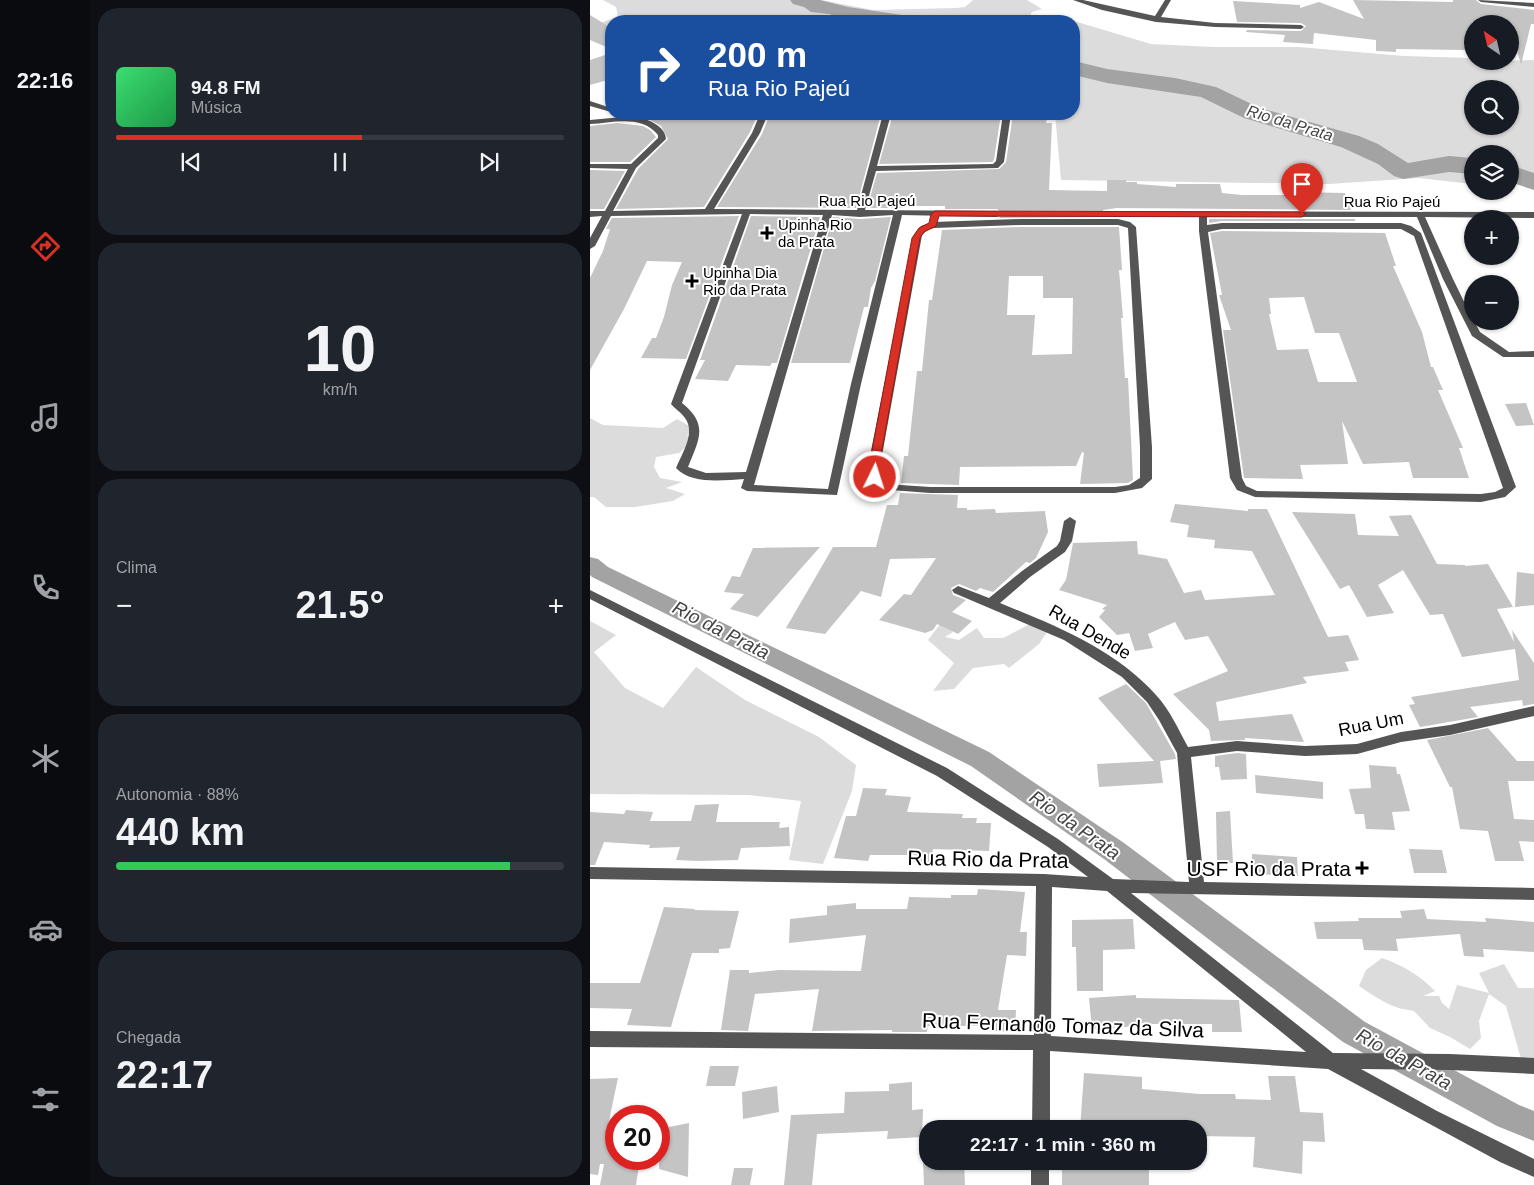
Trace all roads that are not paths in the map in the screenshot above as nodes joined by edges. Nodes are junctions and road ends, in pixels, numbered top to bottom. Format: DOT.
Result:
graph roads {
  1 [pos="1076,0"];
  2 [pos="1168,0"];
  3 [pos="1481,0"];
  4 [pos="1491,0"];
  5 [pos="1534,5"];
  6 [pos="1156,20"];
  7 [pos="1302,27"];
  8 [pos="590,103"];
  9 [pos="605,108"];
  10 [pos="619,120"];
  11 [pos="638,120"];
  12 [pos="761,120"];
  13 [pos="885,120"];
  14 [pos="1006,120"];
  15 [pos="590,122"];
  16 [pos="590,166"];
  17 [pos="633,166"];
  18 [pos="872,169"];
  19 [pos="708,211"];
  20 [pos="747,211"];
  21 [pos="590,214"];
  22 [pos="606,214"];
  23 [pos="828,214"];
  24 [pos="860,214"];
  25 [pos="898,214"];
  26 [pos="935,214"];
  27 [pos="1203,214"];
  28 [pos="1420,215"];
  29 [pos="1534,215"];
  30 [pos="933,225"];
  31 [pos="1203,232"];
  32 [pos="590,246"];
  33 [pos="1534,354"];
  34 [pos="751,475"];
  35 [pos="1070,521"];
  36 [pos="958,590"];
  37 [pos="590,594"];
  38 [pos="992,603"];
  39 [pos="1534,711"];
  40 [pos="1184,752"];
  41 [pos="590,873"];
  42 [pos="1044,880"];
  43 [pos="1109,884"];
  44 [pos="1192,887"];
  45 [pos="1534,894"];
  46 [pos="590,1039"];
  47 [pos="1042,1043"];
  48 [pos="1330,1060"];
  49 [pos="1534,1066"];
  50 [pos="1041,1120"];
  51 [pos="1534,1168"];
  52 [pos="1040,1170"];
  53 [pos="1040,1185"];
  1 -- 6 [label="street"];
  2 -- 6 [label="street"];
  3 -- 4 [label="street"];
  4 -- 5 [label="street"];
  6 -- 7 [label="street"];
  8 -- 9 [label="street"];
  10 -- 15 [label="street"];
  11 -- 17 [label="street"];
  12 -- 19 [label="street"];
  13 -- 18 [label="street"];
  14 -- 18 [label="street"];
  16 -- 17 [label="street"];
  17 -- 22 [label="street"];
  18 -- 24 [label="street"];
  19 -- 20 [label="street, Rua Rio Pajeú"];
  19 -- 22 [label="street, Rua Rio Pajeú"];
  20 -- 23 [label="street, Rua Rio Pajeú"];
  20 -- 34 [label="street"];
  21 -- 22 [label="street, Rua Rio Pajeú"];
  22 -- 32 [label="street"];
  23 -- 24 [label="street, Rua Rio Pajeú"];
  23 -- 34 [label="street"];
  24 -- 25 [label="street, Rua Rio Pajeú"];
  25 -- 26 [label="street, Rua Rio Pajeú"];
  25 -- 34 [label="street"];
  26 -- 27 [label="street, Rua Rio Pajeú"];
  26 -- 30 [label="street"];
  27 -- 28 [label="street, Rua Rio Pajeú"];
  27 -- 31 [label="street"];
  28 -- 29 [label="street, Rua Rio Pajeú"];
  28 -- 33 [label="street"];
  30 -- 30 [label="street"];
  31 -- 31 [label="street"];
  35 -- 38 [label="street"];
  36 -- 38 [label="street, Rua Dende"];
  37 -- 43 [label="street"];
  38 -- 40 [label="street, Rua Dende"];
  39 -- 40 [label="street, Rua Um"];
  40 -- 44 [label="street, Rua Dende"];
  41 -- 42 [label="street, Rua Rio da Prata"];
  42 -- 43 [label="street, Rua Rio da Prata"];
  42 -- 47 [label="street"];
  43 -- 44 [label="street, Rua Rio da Prata"];
  43 -- 48 [label="street"];
  44 -- 45 [label="street, Rua Rio da Prata"];
  46 -- 47 [label="street, Rua Fernando Tomaz da Silva"];
  47 -- 48 [label="street, Rua Fernando Tomaz da Silva"];
  47 -- 50 [label="street"];
  48 -- 49 [label="street, Rua Fernando Tomaz da Silva"];
  48 -- 51 [label="street"];
  52 -- 53 [label="street"];
}
